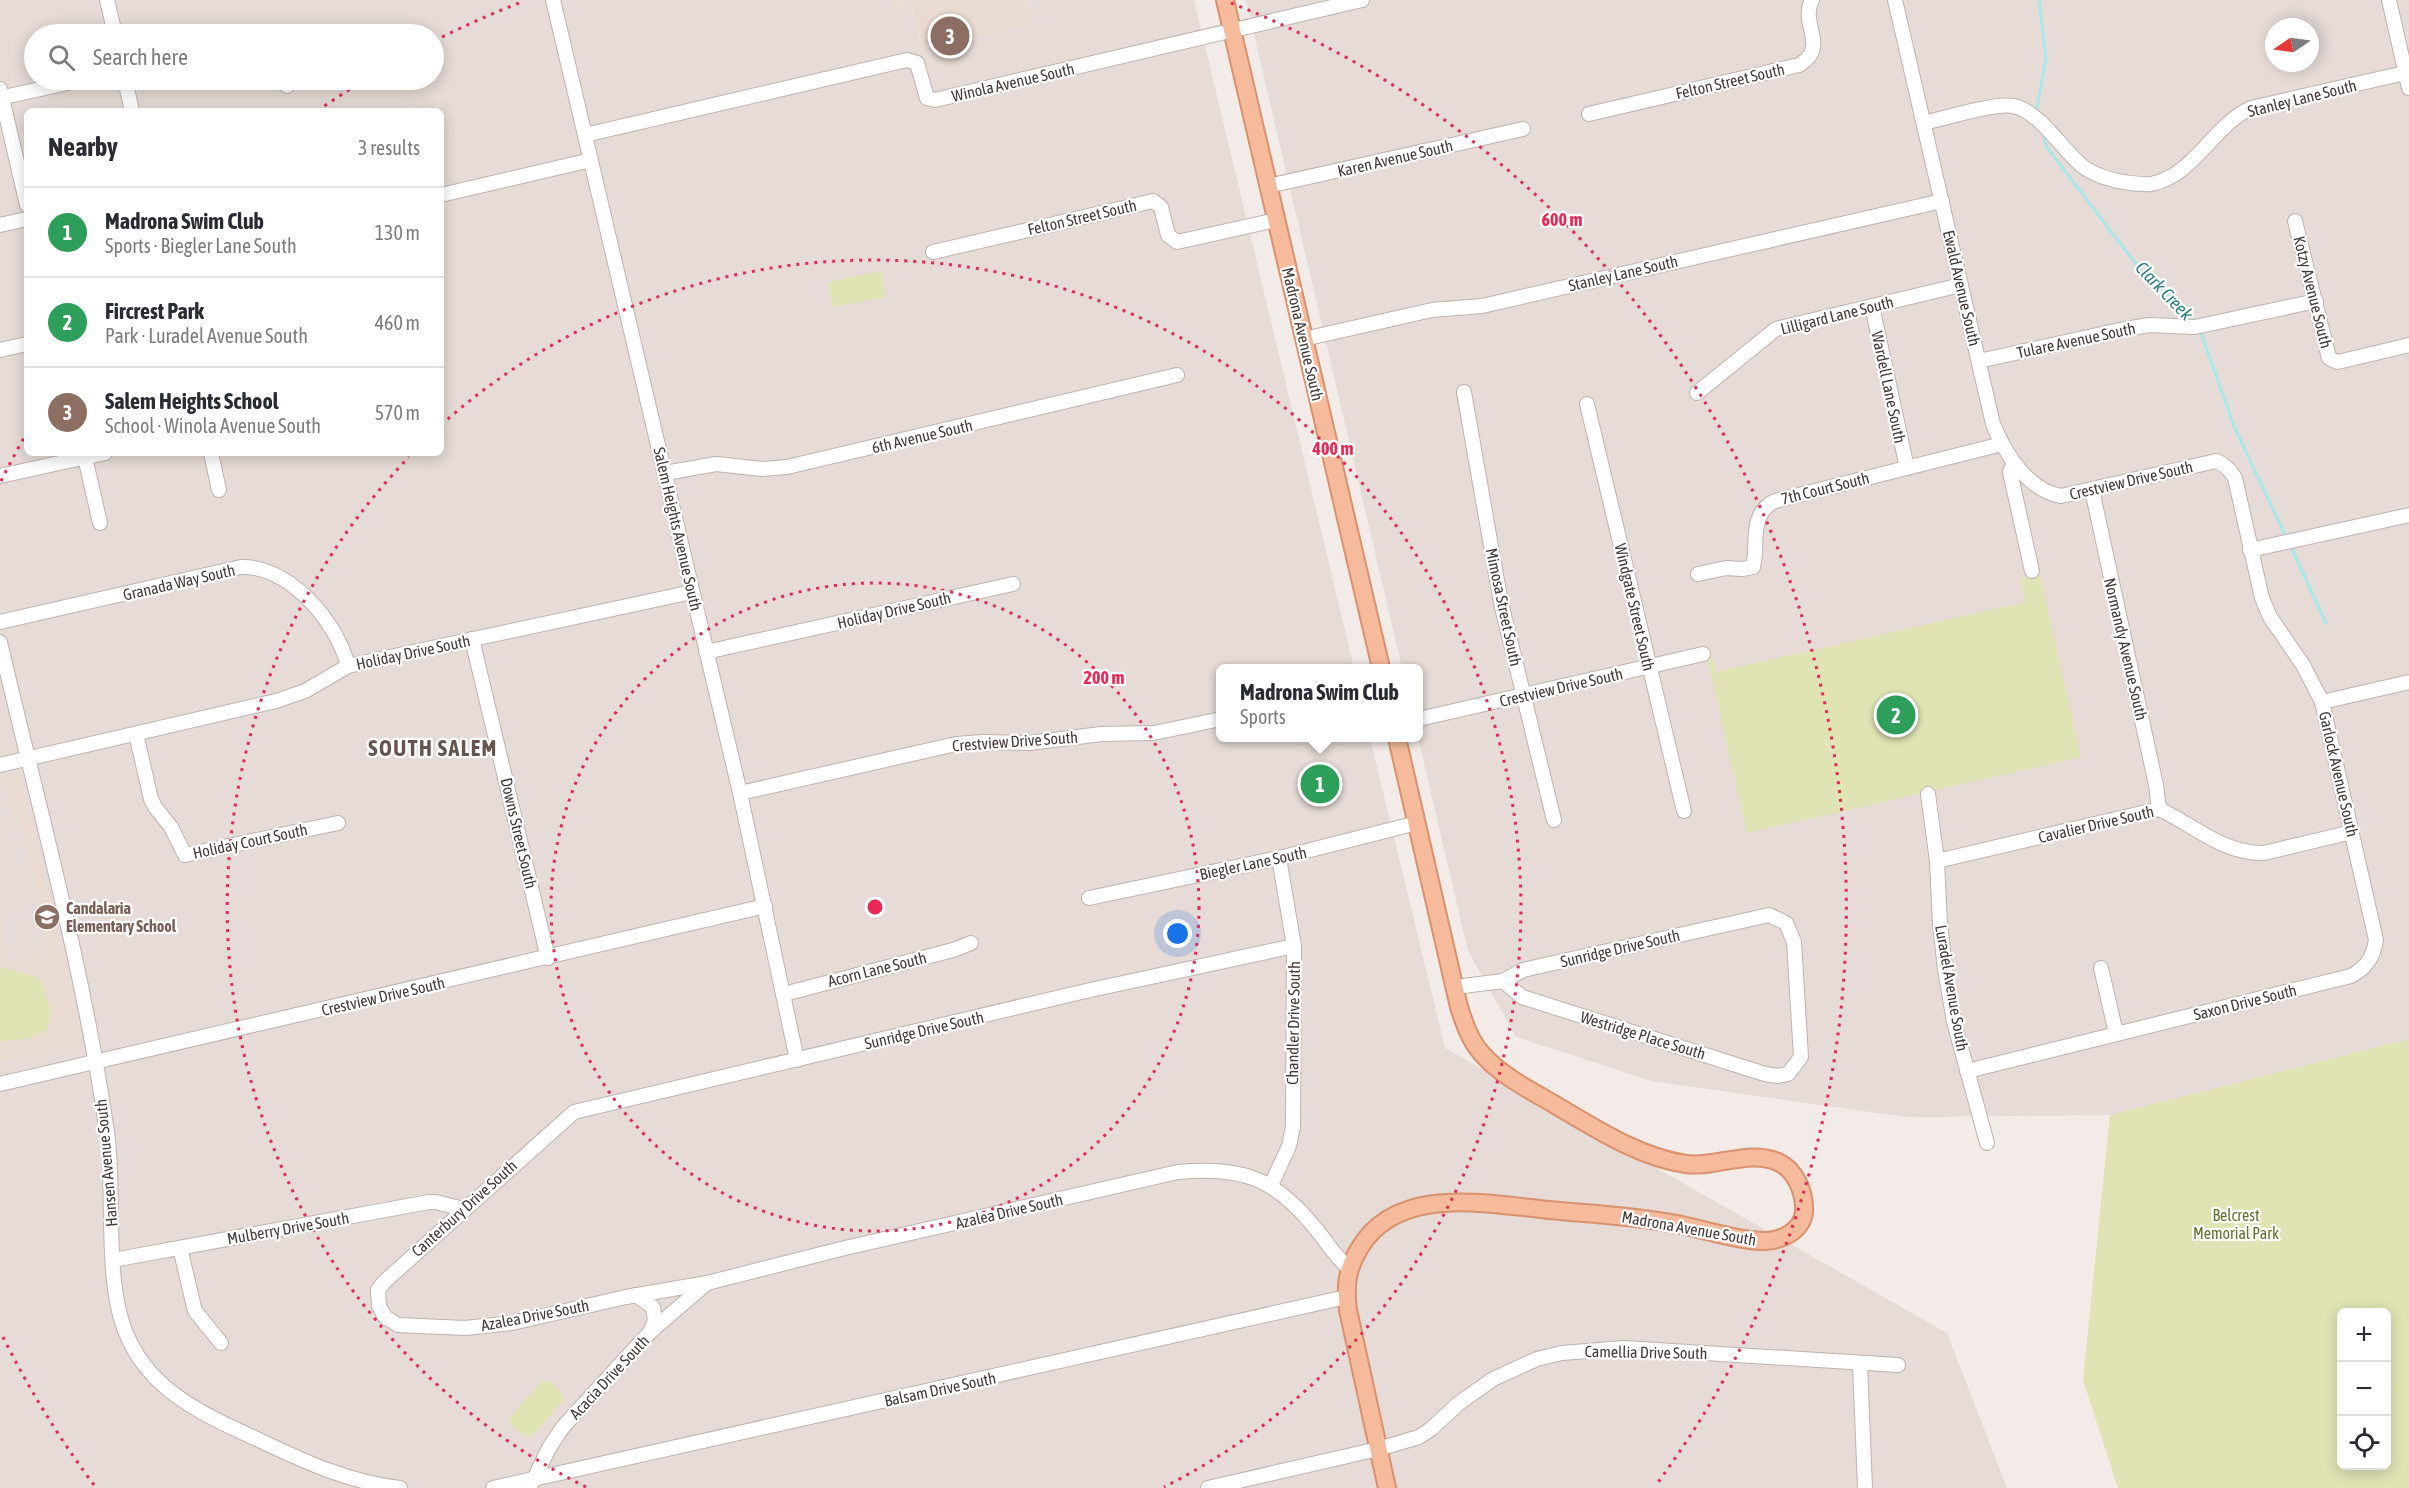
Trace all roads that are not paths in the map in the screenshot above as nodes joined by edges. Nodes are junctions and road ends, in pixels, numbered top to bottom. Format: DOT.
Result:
graph roads {
  1 [pos="107,0"];
  2 [pos="553,0"];
  3 [pos="1225,0"];
  4 [pos="1362,0"];
  5 [pos="1812,0"];
  6 [pos="1894,0"];
  7 [pos="2389,0"];
  8 [pos="113,24"];
  9 [pos="1232,31"];
  10 [pos="2407,73"];
  11 [pos="2409,88"];
  12 [pos="28,90"];
  13 [pos="127,90"];
  14 [pos="1,95"];
  15 [pos="131,108"];
  16 [pos="1589,114"];
  17 [pos="1924,123"];
  18 [pos="1522,129"];
  19 [pos="585,135"];
  20 [pos="591,160"];
  21 [pos="1268,186"];
  22 [pos="24,192"];
  23 [pos="444,194"];
  24 [pos="1942,201"];
  25 [pos="24,220"];
  26 [pos="1276,220"];
  27 [pos="2295,221"];
  28 [pos="0,225"];
  29 [pos="933,252"];
  30 [pos="1961,285"];
  31 [pos="2316,301"];
  32 [pos="1872,306"];
  33 [pos="1304,339"];
  34 [pos="24,345"];
  35 [pos="2409,345"];
  36 [pos="0,351"];
  37 [pos="1979,362"];
  38 [pos="1177,375"];
  39 [pos="1464,392"];
  40 [pos="1697,393"];
  41 [pos="1587,404"];
  42 [pos="2002,444"];
  43 [pos="81,456"];
  44 [pos="85,456"];
  45 [pos="212,456"];
  46 [pos="2014,463"];
  47 [pos="2223,464"];
  48 [pos="1907,468"];
  49 [pos="665,473"];
  50 [pos="0,477"];
  51 [pos="219,490"];
  52 [pos="2092,490"];
  53 [pos="2409,515"];
  54 [pos="100,523"];
  55 [pos="2250,550"];
  56 [pos="2032,571"];
  57 [pos="1698,574"];
  58 [pos="1012,584"];
  59 [pos="692,592"];
  60 [pos="0,622"];
  61 [pos="472,639"];
  62 [pos="0,642"];
  63 [pos="706,652"];
  64 [pos="1703,654"];
  65 [pos="1380,664"];
  66 [pos="1649,665"];
  67 [pos="348,666"];
  68 [pos="2409,682"];
  69 [pos="1523,695"];
  70 [pos="2322,702"];
  71 [pos="1423,718"];
  72 [pos="1216,720"];
  73 [pos="136,734"];
  74 [pos="1398,742"];
  75 [pos="28,759"];
  76 [pos="0,765"];
  77 [pos="740,793"];
  78 [pos="1928,794"];
  79 [pos="2159,809"];
  80 [pos="1684,811"];
  81 [pos="1554,820"];
  82 [pos="338,823"];
  83 [pos="1417,823"];
  84 [pos="2352,832"];
  85 [pos="1279,858"];
  86 [pos="1937,861"];
  87 [pos="1089,898"];
  88 [pos="765,906"];
  89 [pos="970,943"];
  90 [pos="1294,946"];
  91 [pos="548,958"];
  92 [pos="2370,962"];
  93 [pos="2101,968"];
  94 [pos="1503,981"];
  95 [pos="1455,987"];
  96 [pos="784,993"];
  97 [pos="2116,1033"];
  98 [pos="797,1060"];
  99 [pos="95,1062"];
  100 [pos="1967,1071"];
  101 [pos="1788,1074"];
  102 [pos="0,1084"];
  103 [pos="559,1123"];
  104 [pos="1987,1143"];
  105 [pos="1271,1185"];
  106 [pos="463,1209"];
  107 [pos="180,1248"];
  108 [pos="113,1260"];
  109 [pos="1348,1268"];
  110 [pos="707,1282"];
  111 [pos="636,1295"];
  112 [pos="1346,1297"];
  113 [pos="377,1298"];
  114 [pos="650,1332"];
  115 [pos="221,1343"];
  116 [pos="1860,1364"];
  117 [pos="1898,1365"];
  118 [pos="1378,1449"];
  119 [pos="532,1484"];
  120 [pos="400,1488"];
  121 [pos="493,1488"];
  122 [pos="1208,1488"];
  123 [pos="1387,1488"];
  124 [pos="1865,1488"];
  1 -- 8 [label="street"];
  2 -- 19 [label="street, Salem Heights Avenue South"];
  3 -- 9 [label="main road, Madrona Avenue South"];
  4 -- 9 [label="street, Winola Avenue South"];
  5 -- 16 [label="street, Felton Street South"];
  6 -- 17 [label="street, Ewald Avenue South"];
  7 -- 10 [label="street"];
  9 -- 19 [label="street, Winola Avenue South"];
  9 -- 21 [label="main road, Madrona Avenue South"];
  10 -- 11 [label="street"];
  10 -- 17 [label="street, Stanley Lane South"];
  12 -- 14 [label="street"];
  13 -- 15 [label="street"];
  14 -- 22 [label="street"];
  17 -- 24 [label="street, Ewald Avenue South"];
  18 -- 21 [label="street, Karen Avenue South"];
  19 -- 20 [label="street, Salem Heights Avenue South"];
  20 -- 23 [label="street"];
  20 -- 49 [label="street, Salem Heights Avenue South"];
  21 -- 26 [label="main road, Madrona Avenue South"];
  24 -- 30 [label="street, Ewald Avenue South"];
  24 -- 33 [label="street, Stanley Lane South"];
  25 -- 28 [label="street"];
  26 -- 29 [label="street, Felton Street South"];
  26 -- 33 [label="main road, Madrona Avenue South"];
  27 -- 31 [label="street, Kotzy Avenue South"];
  30 -- 32 [label="street, Lilligard Lane South"];
  30 -- 37 [label="street, Ewald Avenue South"];
  31 -- 35 [label="street, Kotzy Avenue South"];
  31 -- 37 [label="street, Tulare Avenue South"];
  32 -- 40 [label="street, Lilligard Lane South"];
  32 -- 48 [label="street, Wardell Lane South"];
  33 -- 65 [label="main road, Madrona Avenue South"];
  34 -- 36 [label="street"];
  37 -- 42 [label="street, Ewald Avenue South"];
  38 -- 49 [label="street, 6th Avenue South"];
  39 -- 69 [label="street, Mimosa Street South"];
  41 -- 66 [label="street, Windgate Street South"];
  42 -- 46 [label="street, Ewald Avenue South"];
  42 -- 48 [label="street, 7th Court South"];
  43 -- 50 [label="street"];
  44 -- 54 [label="street"];
  45 -- 51 [label="street"];
  46 -- 52 [label="street, Crestview Drive South"];
  46 -- 56 [label="street"];
  47 -- 52 [label="street, Crestview Drive South"];
  47 -- 55 [label="street, Garlock Avenue South"];
  48 -- 57 [label="street, 7th Court South"];
  49 -- 59 [label="street, Salem Heights Avenue South"];
  52 -- 79 [label="street, Normandy Avenue South"];
  53 -- 55 [label="street"];
  55 -- 70 [label="street, Garlock Avenue South"];
  58 -- 63 [label="street, Holiday Drive South"];
  59 -- 61 [label="street, Holiday Drive South"];
  59 -- 63 [label="street, Salem Heights Avenue South"];
  60 -- 67 [label="street, Granada Way South"];
  61 -- 67 [label="street, Holiday Drive South"];
  61 -- 91 [label="street, Downs Street South"];
  62 -- 75 [label="street, Hansen Avenue South"];
  63 -- 77 [label="street, Salem Heights Avenue South"];
  64 -- 66 [label="street, Crestview Drive South"];
  66 -- 69 [label="street, Crestview Drive South"];
  66 -- 80 [label="street, Windgate Street South"];
  67 -- 73 [label="street, Holiday Drive South"];
  68 -- 70 [label="street"];
  69 -- 71 [label="street, Crestview Drive South"];
  69 -- 81 [label="street, Mimosa Street South"];
  70 -- 84 [label="street, Garlock Avenue South"];
  72 -- 77 [label="street, Crestview Drive South"];
  73 -- 75 [label="street, Holiday Drive South"];
  73 -- 82 [label="street, Holiday Court South"];
  74 -- 83 [label="main road, Madrona Avenue South"];
  75 -- 76 [label="street, Holiday Drive South"];
  75 -- 99 [label="street, Hansen Avenue South"];
  77 -- 88 [label="street, Salem Heights Avenue South"];
  78 -- 86 [label="street, Luradel Avenue South"];
  79 -- 84 [label="street, Cavalier Drive South"];
  79 -- 86 [label="street, Cavalier Drive South"];
  83 -- 85 [label="street, Biegler Lane South"];
  83 -- 95 [label="main road, Madrona Avenue South"];
  84 -- 92 [label="street, Garlock Avenue South"];
  85 -- 87 [label="street, Biegler Lane South"];
  85 -- 90 [label="street, Chandler Drive South"];
  86 -- 100 [label="street, Luradel Avenue South"];
  88 -- 91 [label="street, Crestview Drive South"];
  88 -- 96 [label="street, Salem Heights Avenue South"];
  89 -- 96 [label="street, Acorn Lane South"];
  90 -- 98 [label="street, Sunridge Drive South"];
  90 -- 105 [label="street, Chandler Drive South"];
  91 -- 99 [label="street, Crestview Drive South"];
  92 -- 97 [label="street, Saxon Drive South"];
  93 -- 97 [label="street"];
  94 -- 95 [label="street, Sunridge Drive South"];
  94 -- 101 [label="street, Westridge Place South"];
  94 -- 101 [label="street, Sunridge Drive South"];
  95 -- 109 [label="main road, Madrona Avenue South"];
  96 -- 98 [label="street, Salem Heights Avenue South"];
  97 -- 100 [label="street, Saxon Drive South"];
  98 -- 103 [label="street, Sunridge Drive South"];
  99 -- 102 [label="street, Crestview Drive South"];
  99 -- 108 [label="street, Hansen Avenue South"];
  100 -- 104 [label="street, Luradel Avenue South"];
  103 -- 106 [label="street, Canterbury Drive South"];
  105 -- 109 [label="street, Azalea Drive South"];
  105 -- 110 [label="street, Azalea Drive South"];
  106 -- 107 [label="street, Mulberry Drive South"];
  106 -- 113 [label="street, Canterbury Drive South"];
  107 -- 108 [label="street, Mulberry Drive South"];
  107 -- 115 [label="street"];
  108 -- 120 [label="street, Hansen Avenue South"];
  109 -- 112 [label="main road, Madrona Avenue South"];
  110 -- 111 [label="street, Azalea Drive South"];
  110 -- 114 [label="street, Acacia Drive South"];
  111 -- 113 [label="street, Azalea Drive South"];
  111 -- 114 [label="street"];
  112 -- 118 [label="main road, Madrona Avenue South"];
  112 -- 119 [label="street, Balsam Drive South"];
  114 -- 119 [label="street, Acacia Drive South"];
  116 -- 117 [label="street, Camellia Drive South"];
  116 -- 118 [label="street, Camellia Drive South"];
  116 -- 124 [label="street"];
  118 -- 122 [label="street, Camellia Drive South"];
  118 -- 123 [label="main road, Madrona Avenue South"];
  119 -- 121 [label="street"];
}
